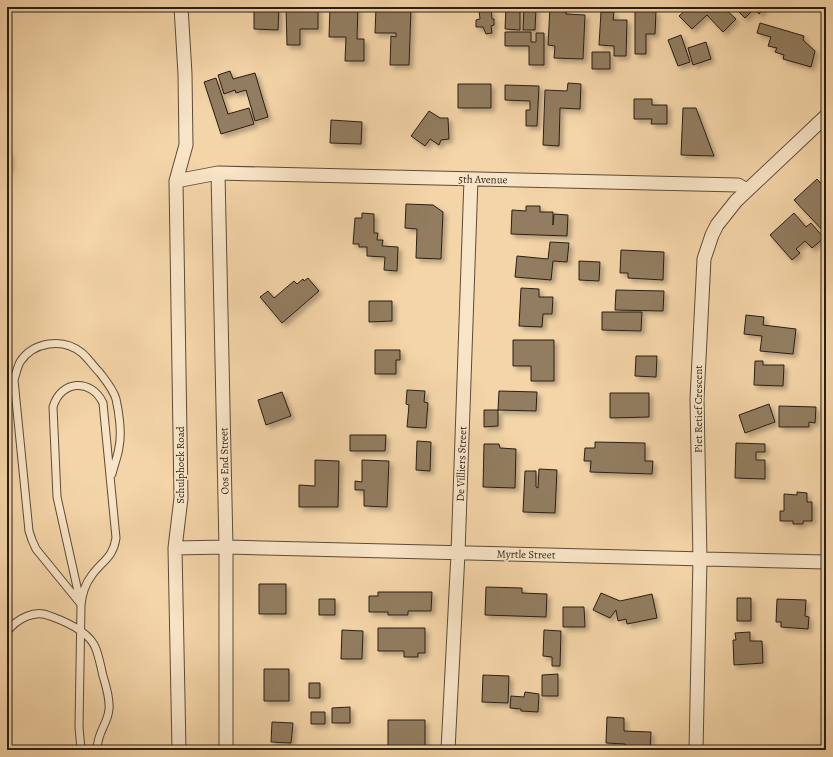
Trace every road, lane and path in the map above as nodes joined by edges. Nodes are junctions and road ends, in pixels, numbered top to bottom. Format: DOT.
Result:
graph roads {
  1 [pos="181,7"];
  2 [pos="826,116"];
  3 [pos="218,173"];
  4 [pos="470,179"];
  5 [pos="176,181"];
  6 [pos="747,190"];
  7 [pos="111,485"];
  8 [pos="226,547"];
  9 [pos="175,548"];
  10 [pos="458,553"];
  11 [pos="700,558"];
  12 [pos="826,562"];
  13 [pos="81,605"];
  14 [pos="81,630"];
  15 [pos="7,632"];
  16 [pos="81,750"];
  17 [pos="98,750"];
  18 [pos="179,750"];
  19 [pos="226,750"];
  20 [pos="448,750"];
  21 [pos="696,750"];
  1 -- 5 [label="street, Schulphoek Road"];
  2 -- 6 [label="street, Piet Retief Crescent"];
  3 -- 4 [label="street, 5th Avenue"];
  3 -- 5 [label="street, 5th Avenue"];
  3 -- 8 [label="street, Oos End Street"];
  4 -- 6 [label="street, 5th Avenue"];
  4 -- 10 [label="street, De Villiers Street"];
  5 -- 9 [label="street, Schulphoek Road"];
  6 -- 11 [label="street, Piet Retief Crescent"];
  7 -- 13 [label="lane"];
  7 -- 13 [label="lane"];
  7 -- 13 [label="lane"];
  8 -- 9 [label="street, Myrtle Street"];
  8 -- 10 [label="street, Myrtle Street"];
  8 -- 19 [label="street, Oos End Street"];
  9 -- 18 [label="street, Schulphoek Road"];
  10 -- 11 [label="street, Myrtle Street"];
  10 -- 20 [label="street, De Villiers Street"];
  11 -- 12 [label="street, Myrtle Street"];
  11 -- 21 [label="street, Piet Retief Crescent"];
  13 -- 14 [label="lane"];
  14 -- 15 [label="lane"];
  14 -- 16 [label="lane"];
  14 -- 17 [label="lane"];
}
